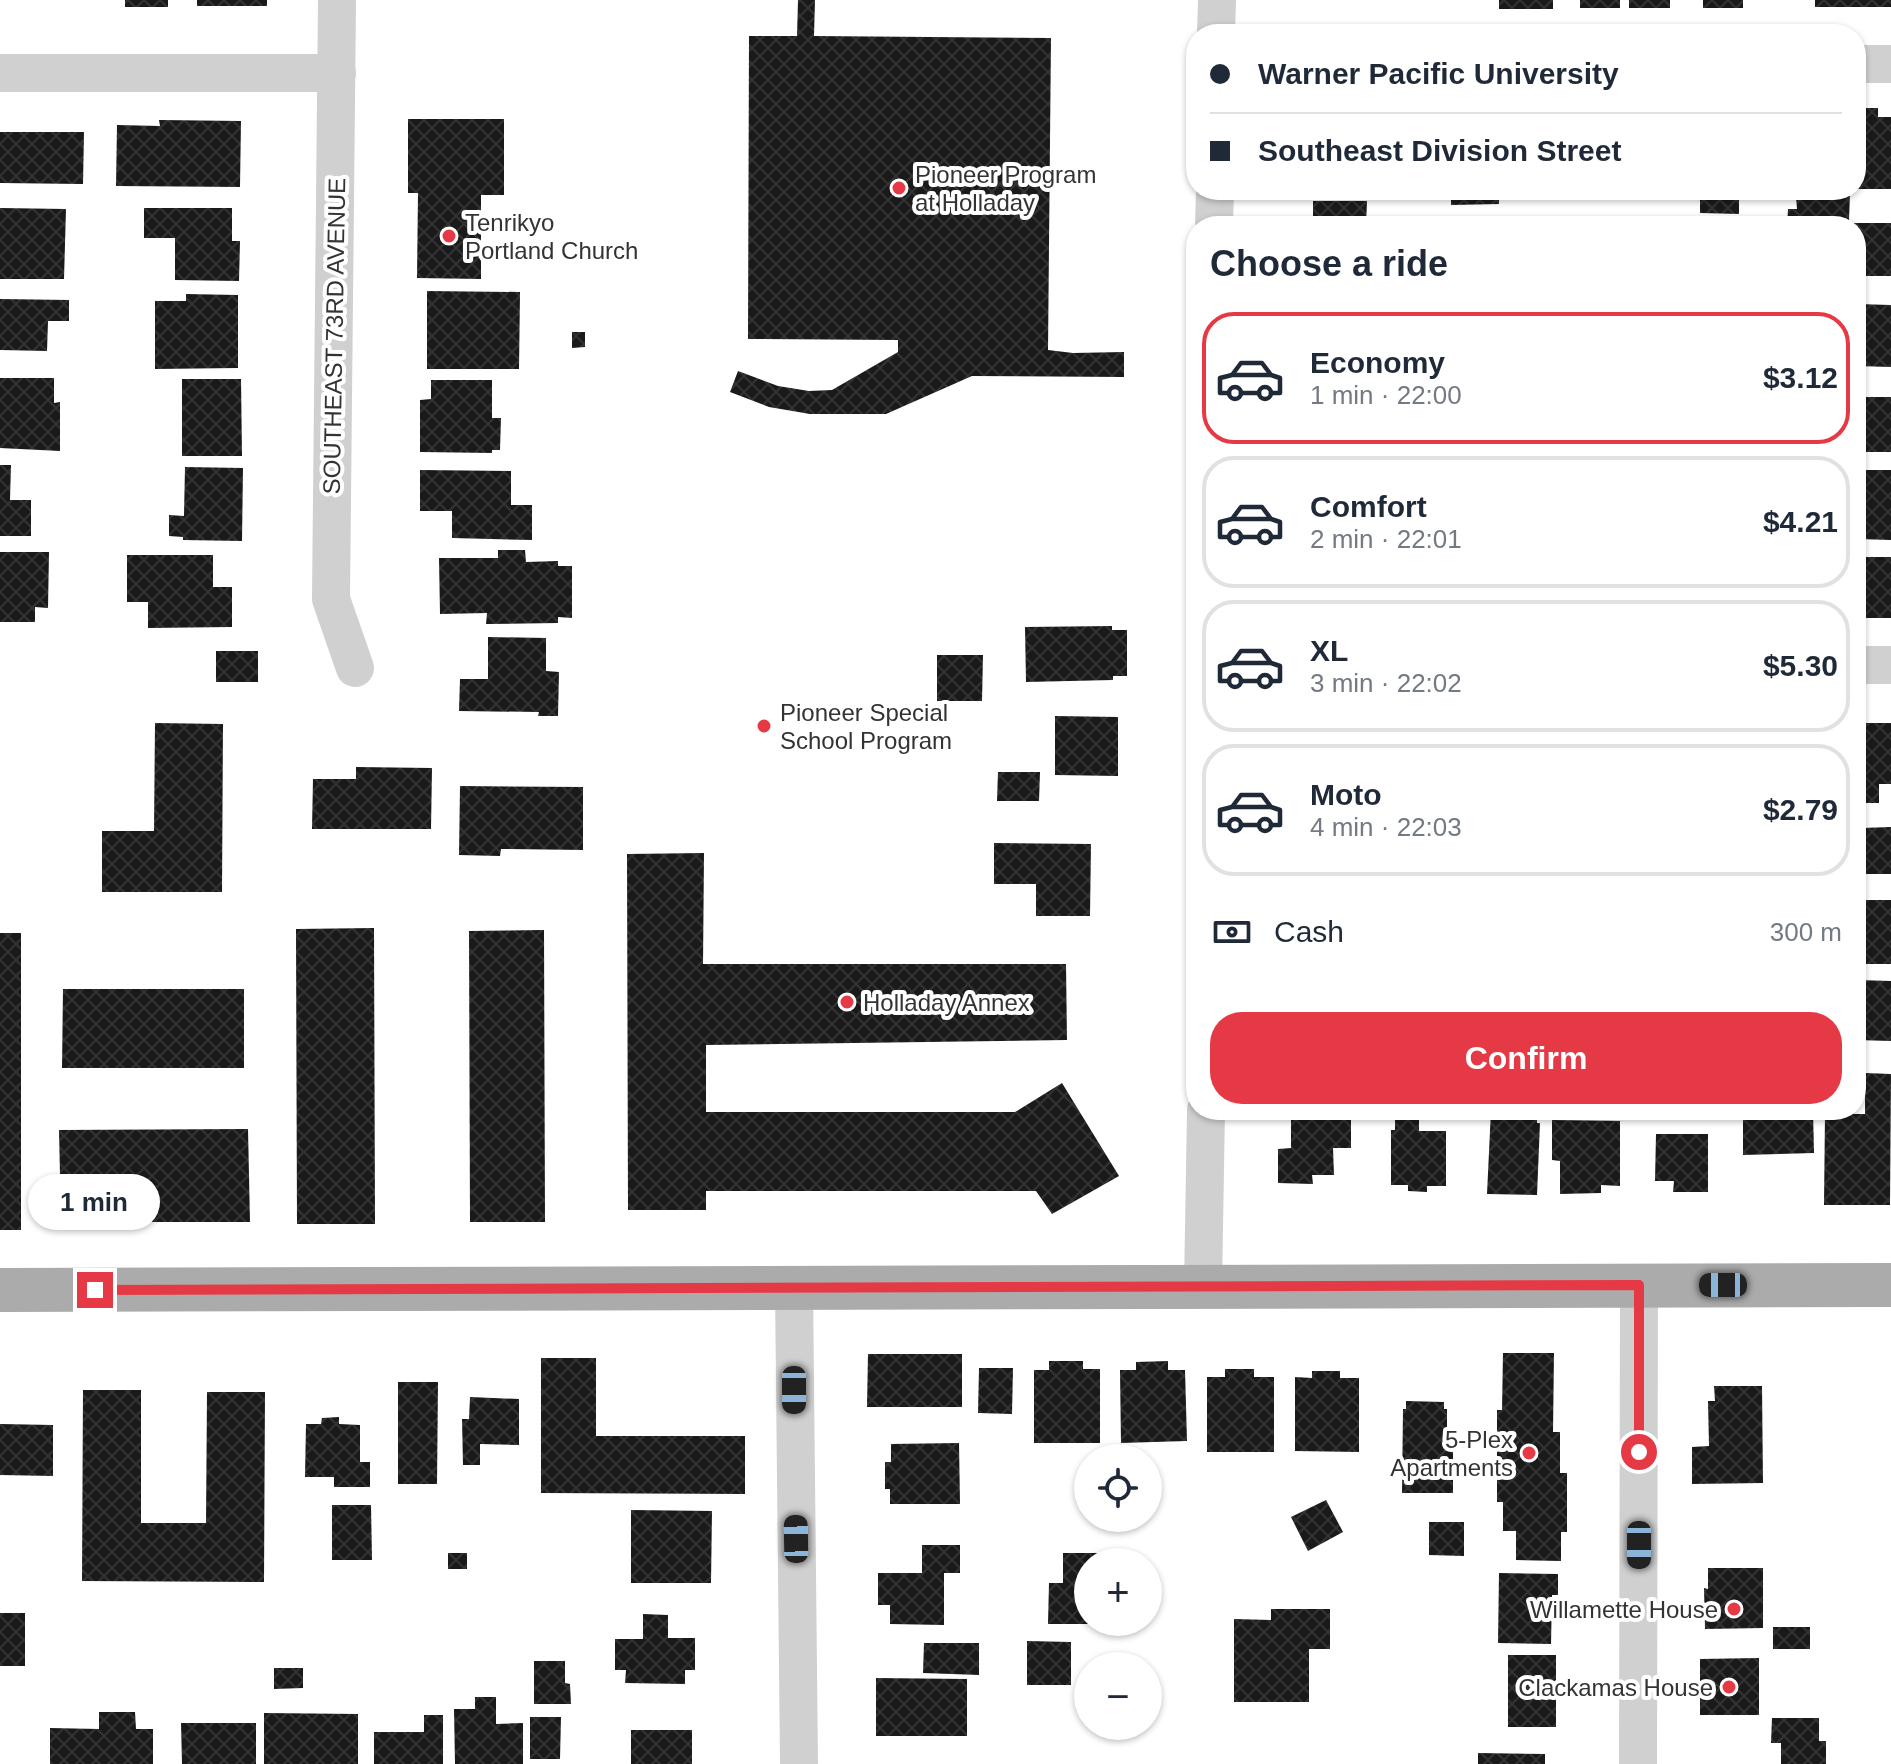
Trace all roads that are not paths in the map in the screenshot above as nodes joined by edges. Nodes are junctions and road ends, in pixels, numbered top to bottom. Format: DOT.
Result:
graph roads {
  1 [pos="337,0"];
  2 [pos="1217,0"];
  3 [pos="1216,24"];
  4 [pos="1866,64"];
  5 [pos="1891,64"];
  6 [pos="0,73"];
  7 [pos="337,73"];
  8 [pos="1866,665"];
  9 [pos="1891,665"];
  10 [pos="355,668"];
  11 [pos="1206,1120"];
  12 [pos="1639,1285"];
  13 [pos="1891,1285"];
  14 [pos="794,1287"];
  15 [pos="1203,1287"];
  16 [pos="0,1290"];
  17 [pos="799,1764"];
  18 [pos="1638,1764"];
  1 -- 7 [label="street, SOUTHEAST 73RD AVENUE"];
  2 -- 3 [label="street"];
  4 -- 5 [label="street"];
  6 -- 7 [label="street"];
  7 -- 10 [label="street, SOUTHEAST 73RD AVENUE"];
  8 -- 9 [label="street"];
  11 -- 15 [label="street"];
  12 -- 13 [label="main road"];
  12 -- 15 [label="main road"];
  12 -- 18 [label="street"];
  14 -- 15 [label="main road"];
  14 -- 16 [label="main road"];
  14 -- 17 [label="street"];
}
